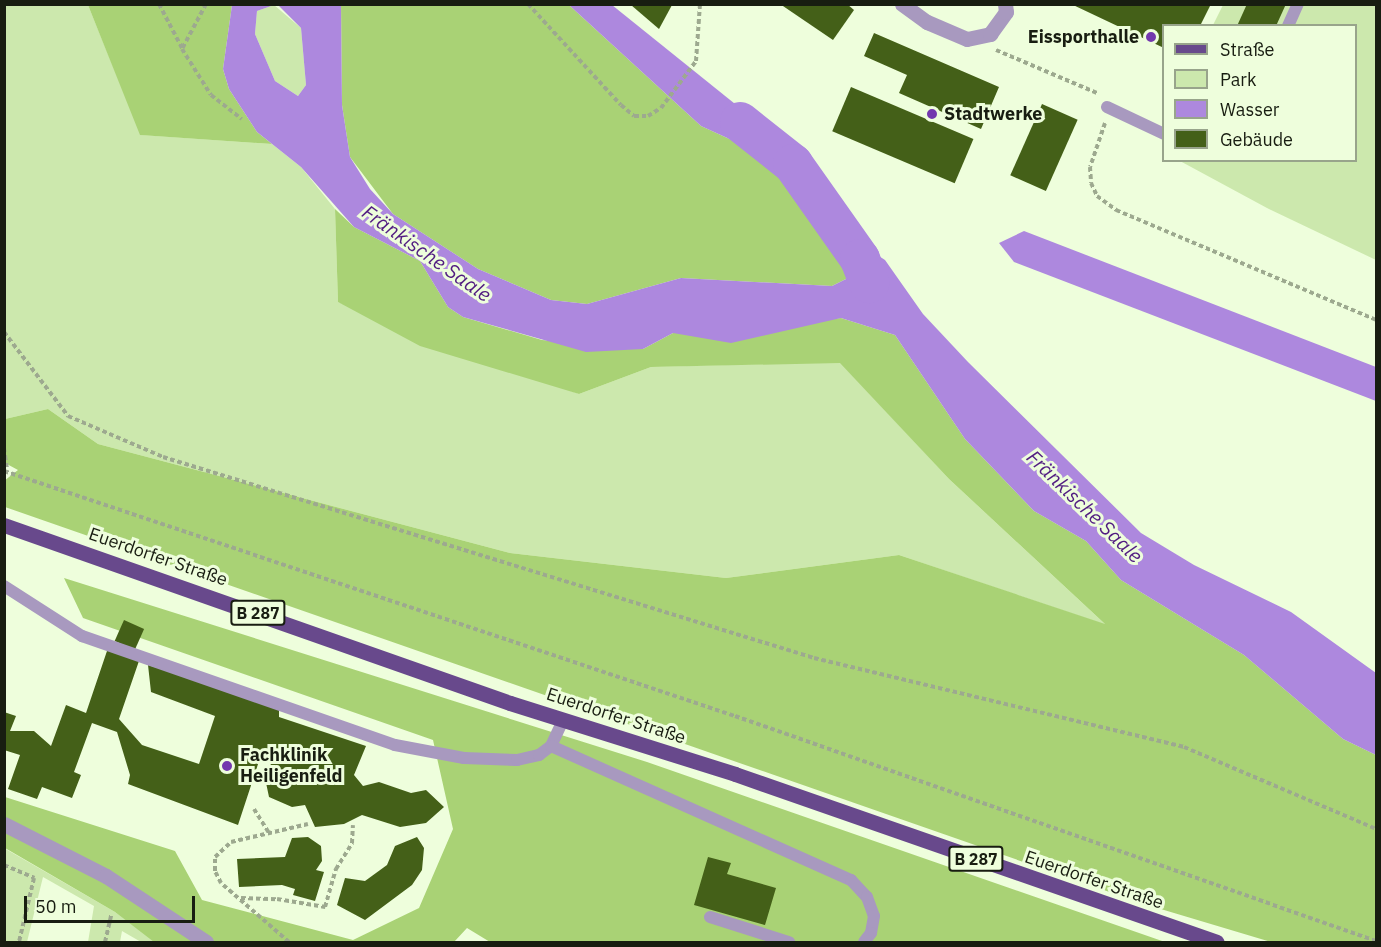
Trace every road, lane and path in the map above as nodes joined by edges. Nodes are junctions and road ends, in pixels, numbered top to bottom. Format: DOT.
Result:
graph roads {
  1 [pos="159,4"];
  2 [pos="206,4"];
  3 [pos="528,4"];
  4 [pos="700,4"];
  5 [pos="902,4"];
  6 [pos="1005,4"];
  7 [pos="1298,4"];
  8 [pos="1289,24"];
  9 [pos="967,39"];
  10 [pos="182,49"];
  11 [pos="1107,107"];
  12 [pos="242,119"];
  13 [pos="1162,133"];
  14 [pos="1377,320"];
  15 [pos="4,332"];
  16 [pos="4,448"];
  17 [pos="6,471"];
  18 [pos="4,525"];
  19 [pos="4,586"];
  20 [pos="563,720"];
  21 [pos="551,746"];
  22 [pos="254,809"];
  23 [pos="4,824"];
  24 [pos="308,824"];
  25 [pos="353,825"];
  26 [pos="1377,829"];
  27 [pos="269,833"];
  28 [pos="4,865"];
  29 [pos="240,898"];
  30 [pos="111,915"];
  31 [pos="710,917"];
  32 [pos="1377,941"];
  33 [pos="19,942"];
  34 [pos="105,942"];
  35 [pos="206,942"];
  36 [pos="289,942"];
  37 [pos="789,942"];
  38 [pos="864,942"];
  39 [pos="1217,942"];
  1 -- 10 [label="path"];
  2 -- 10 [label="path"];
  3 -- 4 [label="path"];
  5 -- 9 [label="street"];
  6 -- 9 [label="street"];
  7 -- 8 [label="lane"];
  9 -- 11 [label="path"];
  10 -- 12 [label="path"];
  11 -- 13 [label="lane"];
  11 -- 14 [label="path"];
  15 -- 26 [label="path"];
  16 -- 17 [label="path"];
  17 -- 32 [label="path"];
  18 -- 20 [label="main road, Euerdorfer Straße / B 287"];
  19 -- 21 [label="lane"];
  20 -- 21 [label="lane"];
  20 -- 39 [label="main road, Euerdorfer Straße / B 287"];
  21 -- 38 [label="lane"];
  22 -- 27 [label="path"];
  23 -- 35 [label="street"];
  24 -- 27 [label="path"];
  25 -- 29 [label="path"];
  27 -- 29 [label="path"];
  28 -- 33 [label="path"];
  29 -- 36 [label="path"];
  30 -- 34 [label="path"];
  31 -- 37 [label="lane"];
}
